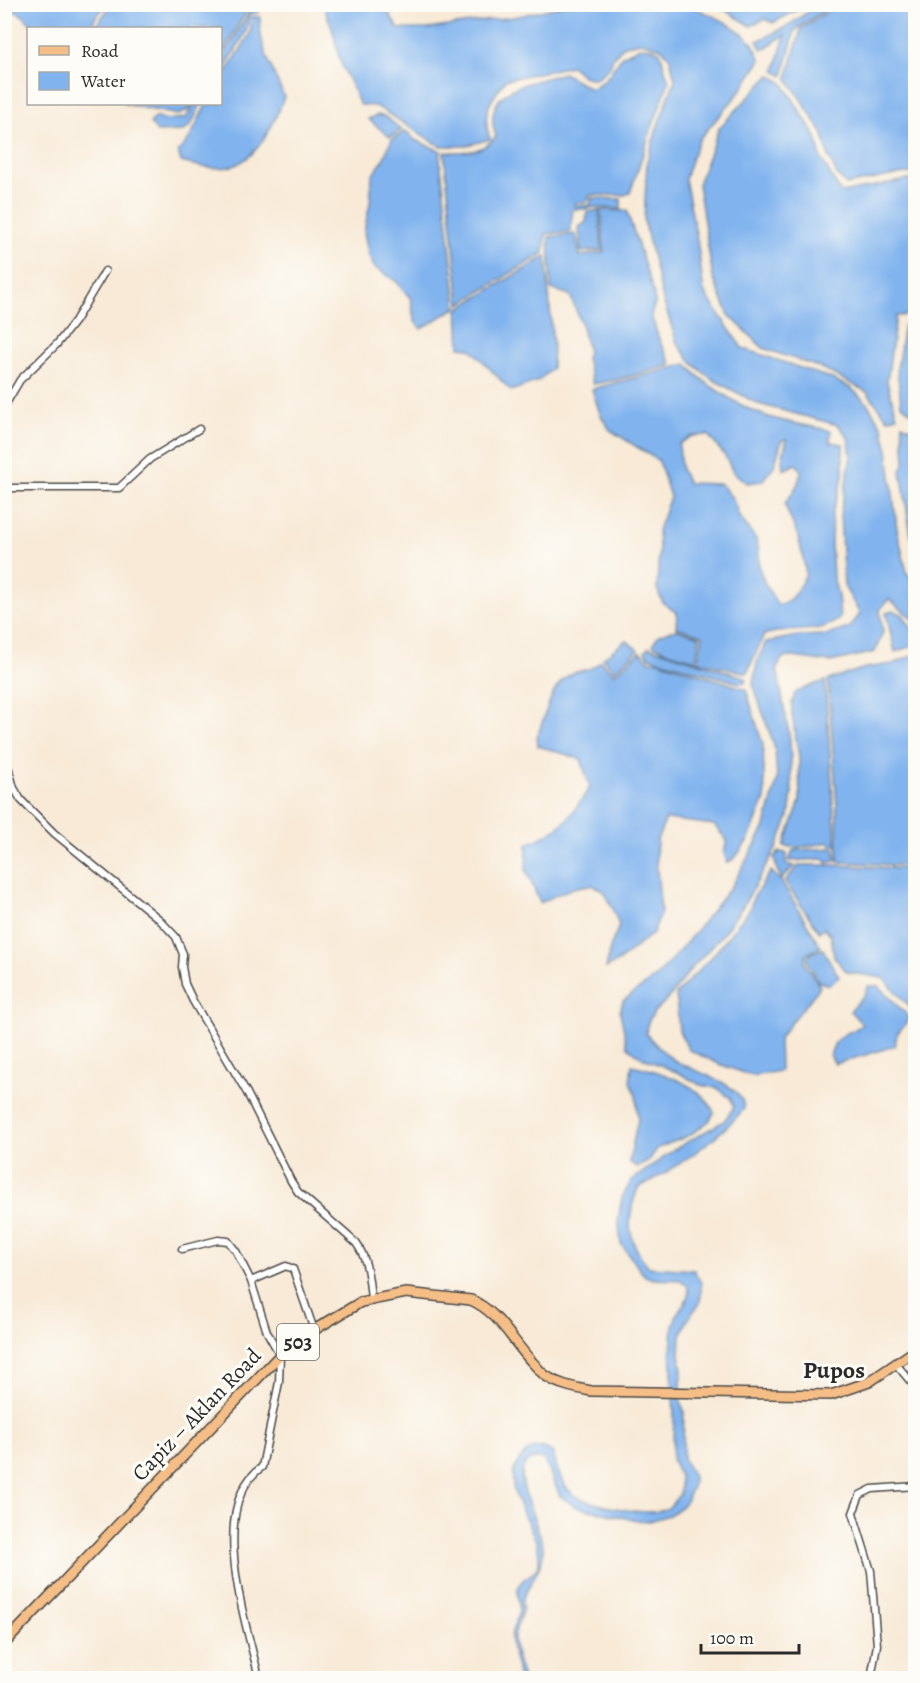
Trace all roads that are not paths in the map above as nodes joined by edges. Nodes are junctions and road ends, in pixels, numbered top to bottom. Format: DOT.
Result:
graph roads {
  1 [pos="105,271"];
  2 [pos="4,407"];
  3 [pos="199,429"];
  4 [pos="4,488"];
  5 [pos="4,752"];
  6 [pos="182,1249"];
  7 [pos="251,1281"];
  8 [pos="371,1299"];
  9 [pos="314,1330"];
  10 [pos="915,1350"];
  11 [pos="280,1355"];
  12 [pos="896,1364"];
  13 [pos="915,1388"];
  14 [pos="915,1485"];
  15 [pos="4,1644"];
  16 [pos="260,1678"];
  17 [pos="871,1678"];
  1 -- 2 [label="street"];
  3 -- 4 [label="street"];
  5 -- 8 [label="street"];
  6 -- 7 [label="street"];
  7 -- 9 [label="street"];
  7 -- 11 [label="street"];
  8 -- 9 [label="main road, Capiz – Aklan Road / 503"];
  8 -- 12 [label="main road, Capiz – Aklan Road / 503"];
  9 -- 11 [label="main road, Capiz – Aklan Road / 503"];
  10 -- 12 [label="main road, Capiz – Aklan Road / 503"];
  11 -- 15 [label="main road, Capiz – Aklan Road / 503"];
  11 -- 16 [label="street"];
  12 -- 13 [label="street"];
  14 -- 17 [label="street"];
}
